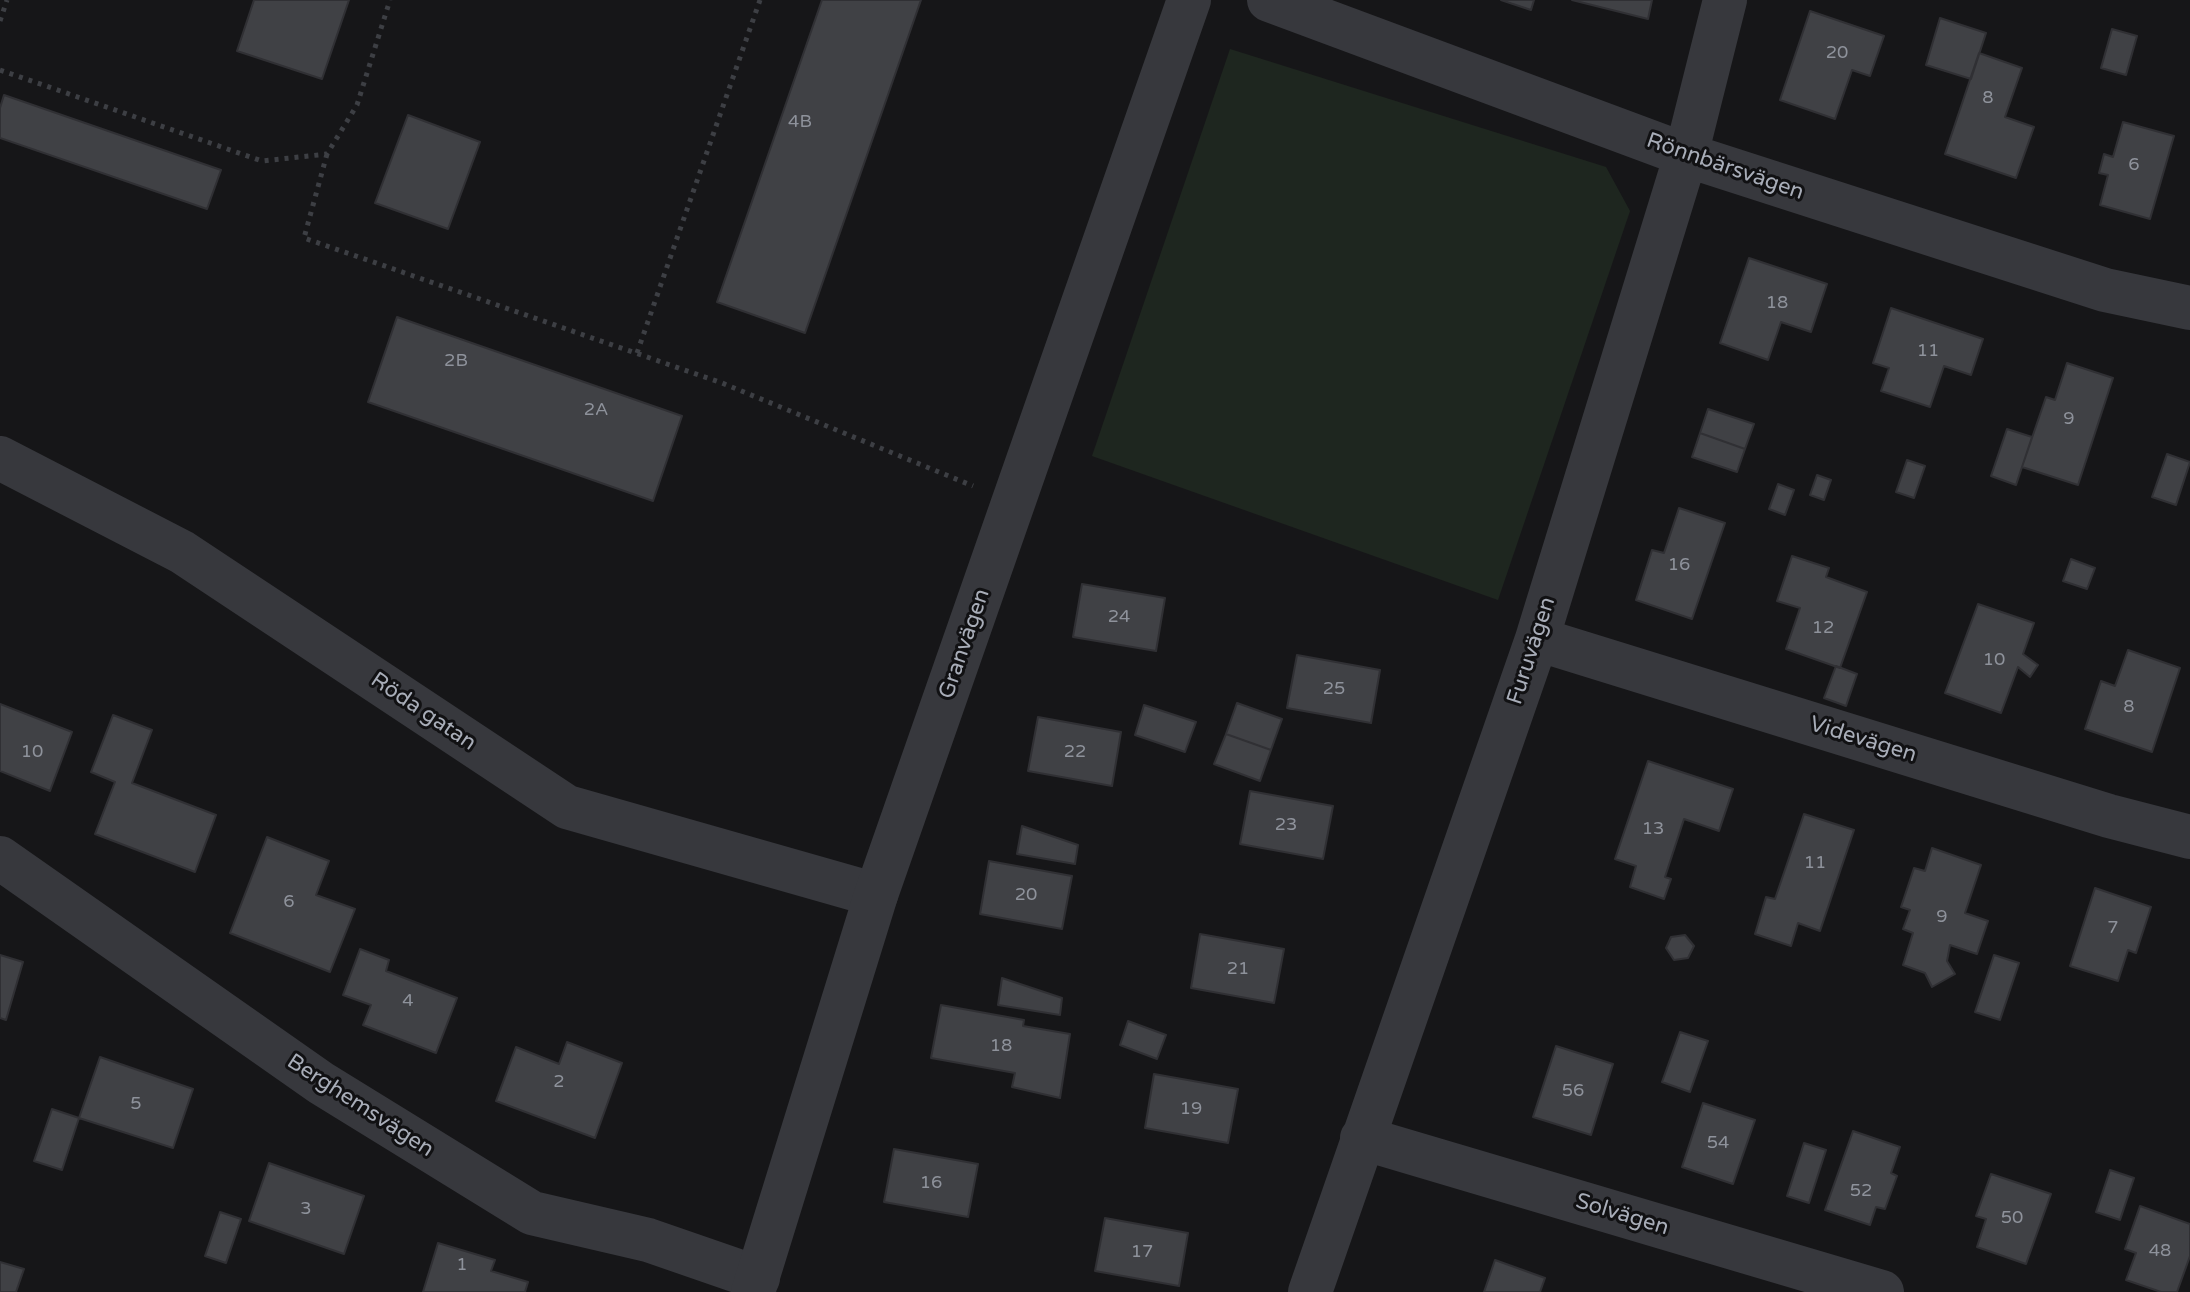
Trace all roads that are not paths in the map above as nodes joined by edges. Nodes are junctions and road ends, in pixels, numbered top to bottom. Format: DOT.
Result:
graph roads {
  1 [pos="1189,0"];
  2 [pos="1269,0"];
  3 [pos="1725,0"];
  4 [pos="1686,155"];
  5 [pos="2190,308"];
  6 [pos="0,458"];
  7 [pos="1537,639"];
  8 [pos="2190,837"];
  9 [pos="0,858"];
  10 [pos="876,895"];
  11 [pos="1362,1138"];
  12 [pos="755,1285"];
  13 [pos="1310,1292"];
  14 [pos="1882,1292"];
  1 -- 10 [label="street, Granvägen"];
  2 -- 4 [label="street, Rönnbärsvägen"];
  3 -- 4 [label="street, Furuvägen"];
  4 -- 5 [label="street, Rönnbärsvägen"];
  4 -- 7 [label="street, Furuvägen"];
  6 -- 10 [label="street, Röda gatan"];
  7 -- 8 [label="street, Videvägen"];
  7 -- 11 [label="street, Furuvägen"];
  9 -- 12 [label="street, Berghemsvägen"];
  10 -- 12 [label="street, Granvägen"];
  11 -- 13 [label="street, Furuvägen"];
  11 -- 14 [label="street, Solvägen"];
}
